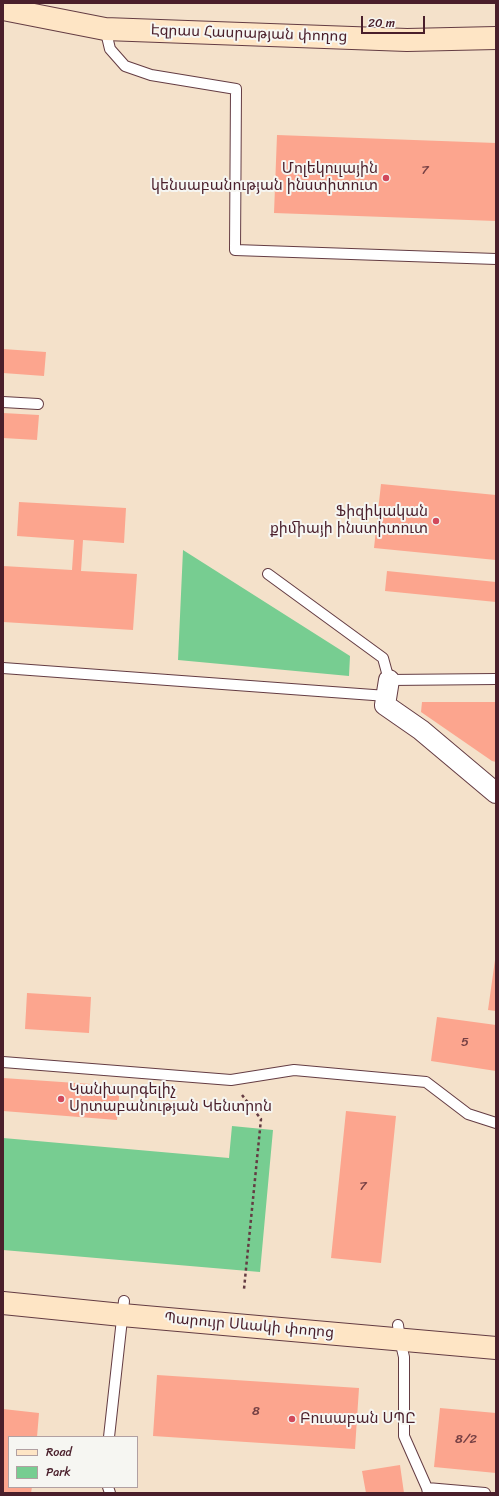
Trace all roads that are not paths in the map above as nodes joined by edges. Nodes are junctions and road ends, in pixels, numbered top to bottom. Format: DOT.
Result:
graph roads {
  1 [pos="14,3"];
  2 [pos="3,9"];
  3 [pos="104,26"];
  4 [pos="496,29"];
  5 [pos="496,38"];
  6 [pos="496,259"];
  7 [pos="3,402"];
  8 [pos="38,404"];
  9 [pos="268,574"];
  10 [pos="3,668"];
  11 [pos="496,679"];
  12 [pos="388,688"];
  13 [pos="496,793"];
  14 [pos="3,1062"];
  15 [pos="496,1123"];
  16 [pos="3,1289"];
  17 [pos="3,1303"];
  18 [pos="123,1308"];
  19 [pos="399,1333"];
  20 [pos="496,1333"];
  21 [pos="496,1348"];
  22 [pos="109,1436"];
  23 [pos="428,1491"];
  24 [pos="485,1493"];
  1 -- 3 [label="street, Էզրաս Հասրաթյան փողոց"];
  2 -- 3 [label="street, Էզրաս Հասրաթյան փողոց"];
  3 -- 4 [label="street, Էզրաս Հասրաթյան փողոց"];
  3 -- 5 [label="street, Էզրաս Հասրաթյան փողոց"];
  3 -- 6 [label="lane"];
  7 -- 8 [label="lane"];
  9 -- 12 [label="lane"];
  10 -- 12 [label="lane"];
  11 -- 12 [label="lane"];
  12 -- 13 [label="street"];
  14 -- 15 [label="lane"];
  16 -- 18 [label="street, Պարույր Սևակի փողոց"];
  17 -- 18 [label="street, Պարույր Սևակի փողոց"];
  18 -- 19 [label="street, Պարույր Սևակի փողոց"];
  18 -- 22 [label="lane"];
  19 -- 20 [label="street, Պարույր Սևակի փողոց"];
  19 -- 21 [label="street, Պարույր Սևակի փողոց"];
  19 -- 23 [label="lane"];
  23 -- 24 [label="lane"];
}
